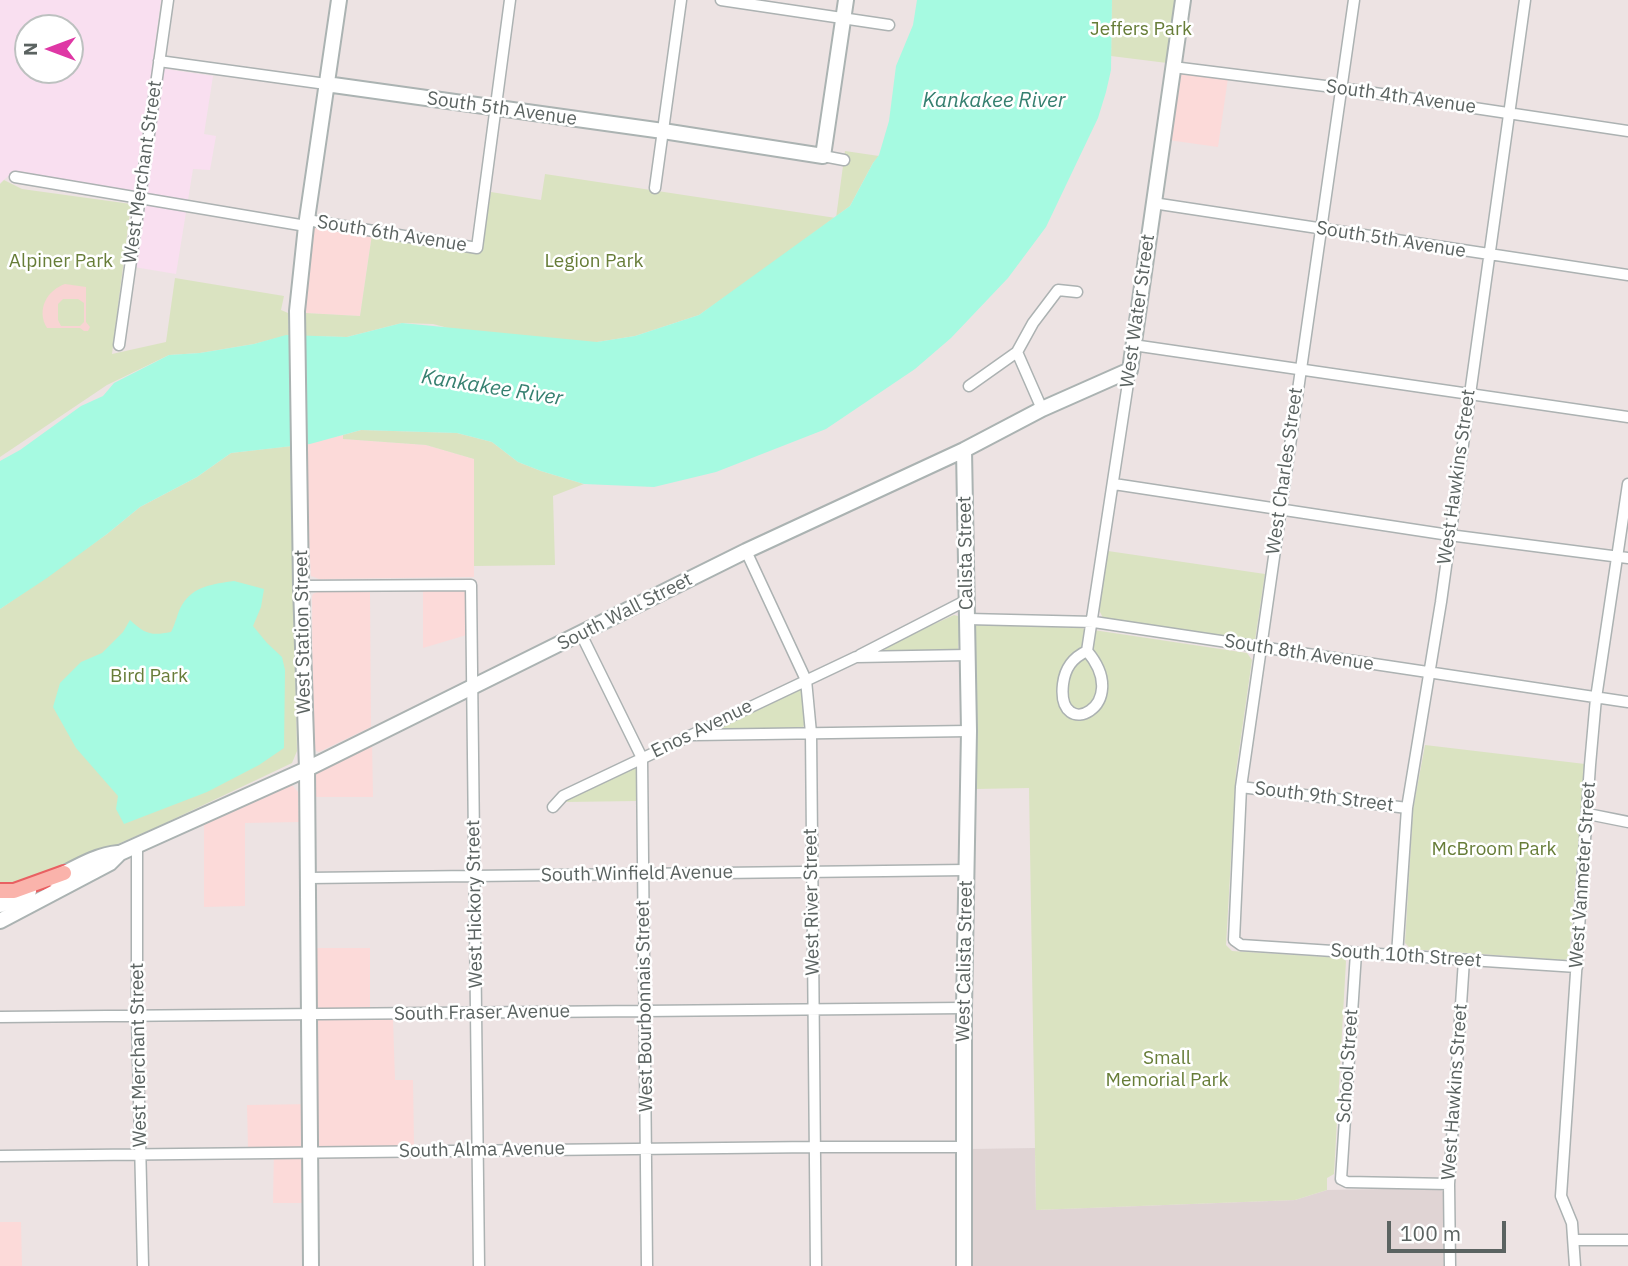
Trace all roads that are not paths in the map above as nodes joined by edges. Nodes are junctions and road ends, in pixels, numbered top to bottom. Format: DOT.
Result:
graph roads {
  1 [pos="168,0"];
  2 [pos="338,0"];
  3 [pos="510,0"];
  4 [pos="681,0"];
  5 [pos="721,0"];
  6 [pos="846,0"];
  7 [pos="1182,0"];
  8 [pos="1354,0"];
  9 [pos="1525,0"];
  10 [pos="843,18"];
  11 [pos="889,24"];
  12 [pos="159,61"];
  13 [pos="1173,66"];
  14 [pos="326,85"];
  15 [pos="1341,88"];
  16 [pos="495,108"];
  17 [pos="1509,113"];
  18 [pos="663,131"];
  19 [pos="1628,131"];
  20 [pos="823,156"];
  21 [pos="844,160"];
  22 [pos="15,177"];
  23 [pos="655,188"];
  24 [pos="139,199"];
  25 [pos="1153,203"];
  26 [pos="306,223"];
  27 [pos="1321,228"];
  28 [pos="1489,256"];
  29 [pos="1628,275"];
  30 [pos="1077,292"];
  31 [pos="118,345"];
  32 [pos="1133,345"];
  33 [pos="1017,352"];
  34 [pos="1300,369"];
  35 [pos="1130,370"];
  36 [pos="969,386"];
  37 [pos="1469,394"];
  38 [pos="1042,409"];
  39 [pos="1628,417"];
  40 [pos="964,450"];
  41 [pos="1114,484"];
  42 [pos="1628,484"];
  43 [pos="1280,509"];
  44 [pos="1449,535"];
  45 [pos="746,551"];
  46 [pos="1623,557"];
  47 [pos="301,586"];
  48 [pos="967,600"];
  49 [pos="968,619"];
  50 [pos="1094,622"];
  51 [pos="581,634"];
  52 [pos="1260,647"];
  53 [pos="1087,651"];
  54 [pos="968,655"];
  55 [pos="856,657"];
  56 [pos="1429,673"];
  57 [pos="806,680"];
  58 [pos="472,686"];
  59 [pos="1596,698"];
  60 [pos="1628,702"];
  61 [pos="969,732"];
  62 [pos="811,733"];
  63 [pos="690,735"];
  64 [pos="642,758"];
  65 [pos="307,769"];
  66 [pos="1241,787"];
  67 [pos="553,807"];
  68 [pos="1407,808"];
  69 [pos="1588,814"];
  70 [pos="1628,822"];
  71 [pos="137,845"];
  72 [pos="120,853"];
  73 [pos="967,870"];
  74 [pos="812,872"];
  75 [pos="64,873"];
  76 [pos="643,874"];
  77 [pos="475,876"];
  78 [pos="308,878"];
  79 [pos="0,891"];
  80 [pos="0,905"];
  81 [pos="0,920"];
  82 [pos="1235,943"];
  83 [pos="1356,953"];
  84 [pos="1397,955"];
  85 [pos="1464,960"];
  86 [pos="1577,967"];
  87 [pos="964,1008"];
  88 [pos="813,1009"];
  89 [pos="645,1011"];
  90 [pos="476,1013"];
  91 [pos="309,1014"];
  92 [pos="137,1016"];
  93 [pos="0,1017"];
  94 [pos="815,1147"];
  95 [pos="964,1147"];
  96 [pos="646,1148"];
  97 [pos="478,1150"];
  98 [pos="310,1152"];
  99 [pos="141,1155"];
  100 [pos="0,1156"];
  101 [pos="1449,1184"];
  102 [pos="1574,1240"];
  103 [pos="1628,1240"];
  104 [pos="143,1266"];
  105 [pos="311,1266"];
  106 [pos="479,1266"];
  107 [pos="648,1266"];
  108 [pos="816,1266"];
  109 [pos="964,1266"];
  110 [pos="1450,1266"];
  111 [pos="1575,1266"];
  1 -- 12 [label="street, West Merchant Street"];
  2 -- 14 [label="main road, West Station Street"];
  3 -- 16 [label="street"];
  4 -- 18 [label="street"];
  5 -- 10 [label="street"];
  6 -- 10 [label="main road"];
  7 -- 13 [label="main road, West Water Street"];
  8 -- 15 [label="street, West Charles Street"];
  9 -- 17 [label="street, West Hawkins Street"];
  10 -- 11 [label="street"];
  10 -- 20 [label="main road"];
  12 -- 14 [label="street, South 5th Avenue"];
  12 -- 24 [label="street, West Merchant Street"];
  13 -- 15 [label="street, South 4th Avenue"];
  13 -- 25 [label="main road, West Water Street"];
  14 -- 16 [label="main road, South 5th Avenue"];
  14 -- 26 [label="main road, West Station Street"];
  15 -- 17 [label="street, South 4th Avenue"];
  15 -- 27 [label="street, West Charles Street"];
  16 -- 18 [label="main road, South 5th Avenue"];
  16 -- 26 [label="street, South 6th Avenue"];
  17 -- 19 [label="street, South 4th Avenue"];
  17 -- 28 [label="street, West Hawkins Street"];
  18 -- 20 [label="main road, South 5th Avenue"];
  18 -- 23 [label="street"];
  20 -- 21 [label="street, South 5th Avenue"];
  22 -- 24 [label="street, South 6th Avenue"];
  24 -- 26 [label="street, South 6th Avenue"];
  24 -- 31 [label="street, West Merchant Street"];
  25 -- 27 [label="street, South 5th Avenue"];
  25 -- 32 [label="main road, West Water Street"];
  26 -- 47 [label="main road, West Station Street"];
  27 -- 28 [label="street, South 5th Avenue"];
  27 -- 34 [label="street, West Charles Street"];
  28 -- 29 [label="street, South 5th Avenue"];
  28 -- 37 [label="street, West Hawkins Street"];
  30 -- 33 [label="street"];
  32 -- 34 [label="street"];
  32 -- 35 [label="main road, West Water Street"];
  33 -- 36 [label="street"];
  33 -- 38 [label="street"];
  34 -- 37 [label="street"];
  34 -- 43 [label="street, West Charles Street"];
  35 -- 38 [label="main road, South Wall Street"];
  35 -- 41 [label="street, West Water Street"];
  37 -- 39 [label="street"];
  37 -- 44 [label="street, West Hawkins Street"];
  38 -- 40 [label="main road, South Wall Street"];
  40 -- 45 [label="main road, South Wall Street"];
  40 -- 48 [label="main road, Calista Street"];
  41 -- 43 [label="street"];
  41 -- 50 [label="street, West Water Street"];
  42 -- 46 [label="street, West Vanmeter Street"];
  43 -- 44 [label="street"];
  43 -- 52 [label="street, West Charles Street"];
  44 -- 46 [label="street"];
  44 -- 56 [label="street, West Hawkins Street"];
  45 -- 51 [label="main road, South Wall Street"];
  45 -- 57 [label="street, West River Street"];
  46 -- 59 [label="street, West Vanmeter Street"];
  47 -- 58 [label="street, West Hickory Street"];
  47 -- 65 [label="main road, West Station Street"];
  48 -- 49 [label="main road, Calista Street"];
  48 -- 55 [label="street, Enos Avenue"];
  49 -- 50 [label="street, South 8th Avenue"];
  49 -- 54 [label="main road, Calista Street"];
  50 -- 52 [label="street, South 8th Avenue"];
  50 -- 53 [label="street, West Water Street"];
  51 -- 58 [label="main road, South Wall Street"];
  51 -- 64 [label="street, West Bourbonnais Street"];
  52 -- 56 [label="street, South 8th Avenue"];
  52 -- 66 [label="street, West Charles Street"];
  53 -- 53 [label="street"];
  54 -- 55 [label="street, Enos Avenue"];
  54 -- 61 [label="main road, West Calista Street"];
  55 -- 57 [label="street, Enos Avenue"];
  56 -- 59 [label="street, South 8th Avenue"];
  56 -- 68 [label="street, West Hawkins Street"];
  57 -- 62 [label="street, West River Street"];
  57 -- 63 [label="street, Enos Avenue"];
  58 -- 65 [label="main road, South Wall Street"];
  58 -- 77 [label="street, West Hickory Street"];
  59 -- 60 [label="street, South 8th Avenue"];
  59 -- 69 [label="street, West Vanmeter Street"];
  61 -- 62 [label="street"];
  61 -- 73 [label="main road, West Calista Street"];
  62 -- 63 [label="street"];
  62 -- 74 [label="street, West River Street"];
  63 -- 64 [label="street, Enos Avenue"];
  64 -- 67 [label="street, Enos Avenue"];
  64 -- 76 [label="street, West Bourbonnais Street"];
  65 -- 71 [label="main road, South Wall Street"];
  65 -- 78 [label="main road, West Station Street"];
  66 -- 68 [label="street, South 9th Street"];
  66 -- 82 [label="street, West Charles Street"];
  68 -- 84 [label="street, West Hawkins Street"];
  69 -- 70 [label="street"];
  69 -- 86 [label="street, West Vanmeter Street"];
  71 -- 72 [label="main road, South Wall Street"];
  71 -- 92 [label="street, West Merchant Street"];
  72 -- 75 [label="main road, South Wall Street"];
  72 -- 81 [label="main road, South Wall Street"];
  73 -- 74 [label="street, South Winfield Avenue"];
  73 -- 87 [label="main road, West Calista Street"];
  74 -- 76 [label="street, South Winfield Avenue"];
  74 -- 88 [label="street, West River Street"];
  75 -- 79 [label="main road"];
  75 -- 80 [label="main road, South Wall Street"];
  76 -- 77 [label="street, South Winfield Avenue"];
  76 -- 89 [label="street, West Bourbonnais Street"];
  77 -- 78 [label="street, South Winfield Avenue"];
  77 -- 90 [label="street, West Hickory Street"];
  78 -- 91 [label="main road, West Station Street"];
  82 -- 83 [label="street, South 10th Street"];
  83 -- 84 [label="street, South 10th Street"];
  83 -- 101 [label="street, School Street"];
  84 -- 85 [label="street, South 10th Street"];
  85 -- 86 [label="street, South 10th Street"];
  85 -- 101 [label="street, West Hawkins Street"];
  86 -- 102 [label="street, West Vanmeter Street"];
  87 -- 88 [label="street, South Fraser Avenue"];
  87 -- 95 [label="main road, West Calista Street"];
  88 -- 89 [label="street, South Fraser Avenue"];
  88 -- 94 [label="street, West River Street"];
  89 -- 90 [label="street, South Fraser Avenue"];
  89 -- 96 [label="street, West Bourbonnais Street"];
  90 -- 91 [label="street, South Fraser Avenue"];
  90 -- 97 [label="street, West Hickory Street"];
  91 -- 92 [label="street, South Fraser Avenue"];
  91 -- 98 [label="main road, West Station Street"];
  92 -- 93 [label="street, South Fraser Avenue"];
  92 -- 99 [label="street, West Merchant Street"];
  94 -- 95 [label="street, South Alma Avenue"];
  94 -- 96 [label="street, South Alma Avenue"];
  94 -- 108 [label="street, West River Street"];
  95 -- 109 [label="main road, West Calista Street"];
  96 -- 97 [label="street, South Alma Avenue"];
  96 -- 107 [label="street, West Bourbonnais Street"];
  97 -- 98 [label="street, South Alma Avenue"];
  97 -- 106 [label="street, West Hickory Street"];
  98 -- 99 [label="street, South Alma Avenue"];
  98 -- 105 [label="main road, West Station Street"];
  99 -- 100 [label="street, South Alma Avenue"];
  99 -- 104 [label="street, West Merchant Street"];
  101 -- 110 [label="street, West Hawkins Street"];
  102 -- 103 [label="street"];
  102 -- 111 [label="street, West Vanmeter Street"];
}
